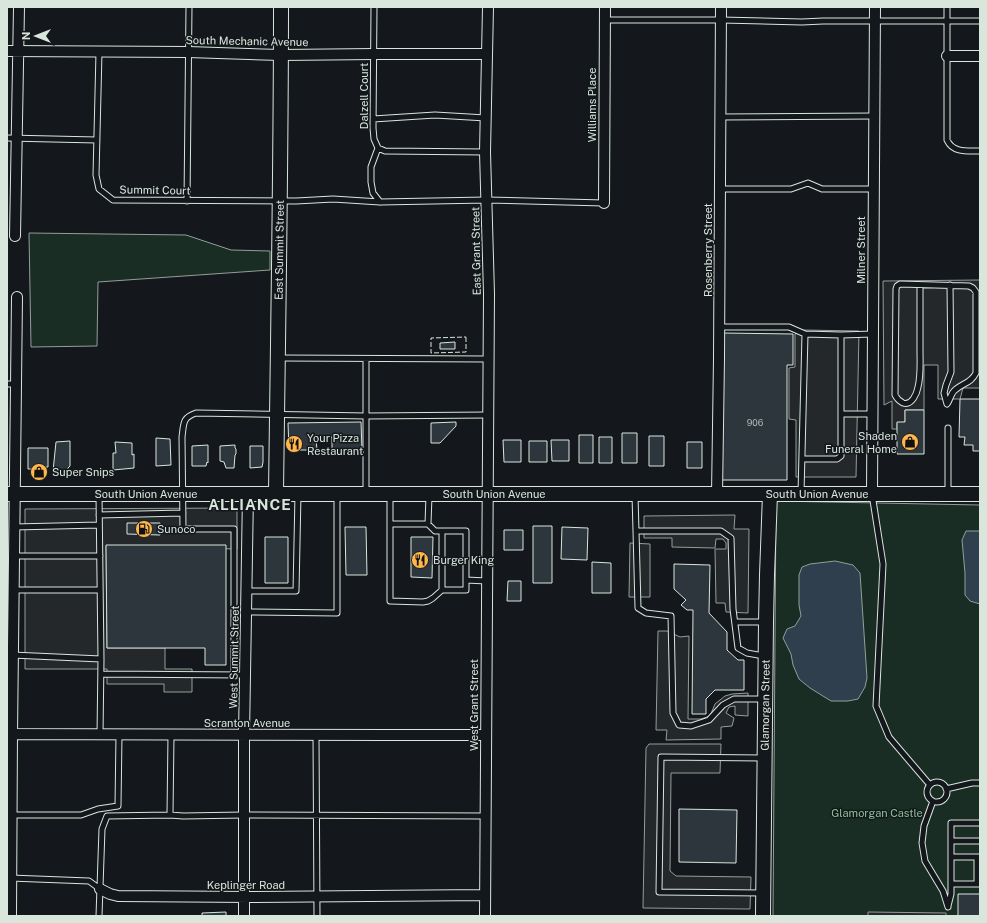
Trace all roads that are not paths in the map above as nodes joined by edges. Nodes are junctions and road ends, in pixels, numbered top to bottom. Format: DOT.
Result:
graph roads {
  1 [pos="19,7"];
  2 [pos="189,7"];
  3 [pos="281,7"];
  4 [pos="374,7"];
  5 [pos="488,7"];
  6 [pos="605,7"];
  7 [pos="721,7"];
  8 [pos="874,7"];
  9 [pos="947,7"];
  10 [pos="605,20"];
  11 [pos="721,20"];
  12 [pos="874,22"];
  13 [pos="947,22"];
  14 [pos="980,22"];
  15 [pos="7,51"];
  16 [pos="18,51"];
  17 [pos="99,52"];
  18 [pos="188,52"];
  19 [pos="374,54"];
  20 [pos="486,54"];
  21 [pos="281,55"];
  22 [pos="947,56"];
  23 [pos="980,56"];
  24 [pos="874,116"];
  25 [pos="720,117"];
  26 [pos="486,118"];
  27 [pos="374,119"];
  28 [pos="12,138"];
  29 [pos="97,140"];
  30 [pos="378,148"];
  31 [pos="980,151"];
  32 [pos="485,152"];
  33 [pos="720,189"];
  34 [pos="873,189"];
  35 [pos="280,200"];
  36 [pos="486,200"];
  37 [pos="187,201"];
  38 [pos="380,202"];
  39 [pos="604,203"];
  40 [pos="15,236"];
  41 [pos="920,285"];
  42 [pos="950,286"];
  43 [pos="17,297"];
  44 [pos="719,327"];
  45 [pos="805,334"];
  46 [pos="873,334"];
  47 [pos="841,335"];
  48 [pos="278,358"];
  49 [pos="366,359"];
  50 [pos="488,360"];
  51 [pos="11,384"];
  52 [pos="948,404"];
  53 [pos="948,412"];
  54 [pos="277,414"];
  55 [pos="841,414"];
  56 [pos="873,414"];
  57 [pos="488,415"];
  58 [pos="366,416"];
  59 [pos="948,428"];
  60 [pos="802,459"];
  61 [pos="182,493"];
  62 [pos="248,493"];
  63 [pos="337,493"];
  64 [pos="366,493"];
  65 [pos="390,493"];
  66 [pos="429,493"];
  67 [pos="872,493"];
  68 [pos="11,494"];
  69 [pos="99,494"];
  70 [pos="276,494"];
  71 [pos="298,494"];
  72 [pos="488,494"];
  73 [pos="635,494"];
  74 [pos="717,494"];
  75 [pos="770,494"];
  76 [pos="801,494"];
  77 [pos="948,494"];
  78 [pos="980,494"];
  79 [pos="183,513"];
  80 [pos="99,515"];
  81 [pos="390,524"];
  82 [pos="428,524"];
  83 [pos="99,526"];
  84 [pos="14,527"];
  85 [pos="442,531"];
  86 [pos="636,531"];
  87 [pos="234,542"];
  88 [pos="247,542"];
  89 [pos="14,556"];
  90 [pos="100,556"];
  91 [pos="466,580"];
  92 [pos="487,581"];
  93 [pos="100,590"];
  94 [pos="442,590"];
  95 [pos="11,591"];
  96 [pos="246,591"];
  97 [pos="246,612"];
  98 [pos="735,622"];
  99 [pos="766,622"];
  100 [pos="12,655"];
  101 [pos="765,656"];
  102 [pos="101,659"];
  103 [pos="101,674"];
  104 [pos="234,675"];
  105 [pos="245,675"];
  106 [pos="765,699"];
  107 [pos="9,734"];
  108 [pos="100,734"];
  109 [pos="120,734"];
  110 [pos="486,734"];
  111 [pos="172,735"];
  112 [pos="244,735"];
  113 [pos="316,735"];
  114 [pos="764,758"];
  115 [pos="980,783"];
  116 [pos="930,785"];
  117 [pos="946,789"];
  118 [pos="933,801"];
  119 [pos="11,815"];
  120 [pos="170,815"];
  121 [pos="244,815"];
  122 [pos="317,816"];
  123 [pos="485,816"];
  124 [pos="980,823"];
  125 [pos="951,841"];
  126 [pos="980,841"];
  127 [pos="951,857"];
  128 [pos="979,857"];
  129 [pos="9,878"];
  130 [pos="951,884"];
  131 [pos="979,884"];
  132 [pos="100,889"];
  133 [pos="763,893"];
  134 [pos="485,895"];
  135 [pos="317,896"];
  136 [pos="244,897"];
  137 [pos="10,916"];
  138 [pos="99,916"];
  139 [pos="244,916"];
  140 [pos="317,916"];
  141 [pos="485,916"];
  142 [pos="763,916"];
  1 -- 16 [label="street"];
  2 -- 18 [label="lane"];
  3 -- 21 [label="main road, East Summit Street"];
  4 -- 19 [label="lane, Dalzell Court"];
  5 -- 20 [label="street, East Grant Street"];
  6 -- 10 [label="street, Williams Place"];
  7 -- 11 [label="street, Rosenberry Street"];
  8 -- 12 [label="street, Milner Street"];
  9 -- 13 [label="lane"];
  10 -- 11 [label="lane"];
  10 -- 39 [label="street, Williams Place"];
  11 -- 12 [label="lane"];
  11 -- 25 [label="street, Rosenberry Street"];
  12 -- 13 [label="lane"];
  12 -- 24 [label="street, Milner Street"];
  13 -- 14 [label="lane"];
  13 -- 22 [label="lane"];
  15 -- 16 [label="street, South Mechanic Avenue"];
  16 -- 17 [label="street, South Mechanic Avenue"];
  16 -- 28 [label="street"];
  17 -- 18 [label="street, South Mechanic Avenue"];
  17 -- 29 [label="lane, Summit Court"];
  18 -- 21 [label="street, South Mechanic Avenue"];
  18 -- 37 [label="lane"];
  19 -- 20 [label="street, South Mechanic Avenue"];
  19 -- 21 [label="street, South Mechanic Avenue"];
  19 -- 27 [label="lane, Dalzell Court"];
  20 -- 26 [label="street, East Grant Street"];
  21 -- 35 [label="main road, East Summit Street"];
  22 -- 23 [label="street"];
  22 -- 31 [label="lane"];
  24 -- 25 [label="lane"];
  24 -- 34 [label="street, Milner Street"];
  25 -- 33 [label="street, Rosenberry Street"];
  26 -- 27 [label="lane"];
  26 -- 32 [label="street, East Grant Street"];
  27 -- 30 [label="lane, Dalzell Court"];
  28 -- 29 [label="lane"];
  28 -- 40 [label="street"];
  29 -- 37 [label="lane, Summit Court"];
  30 -- 32 [label="lane"];
  30 -- 38 [label="lane"];
  32 -- 36 [label="street, East Grant Street"];
  33 -- 34 [label="lane"];
  33 -- 44 [label="street, Rosenberry Street"];
  34 -- 46 [label="street, Milner Street"];
  35 -- 37 [label="lane, Summit Court"];
  35 -- 38 [label="lane, Summit Court"];
  35 -- 48 [label="main road, East Summit Street"];
  36 -- 38 [label="lane, Summit Court"];
  36 -- 39 [label="lane, Summit Court"];
  36 -- 50 [label="street, East Grant Street"];
  41 -- 41 [label="lane"];
  41 -- 42 [label="lane"];
  42 -- 52 [label="lane"];
  42 -- 52 [label="lane"];
  43 -- 51 [label="street"];
  44 -- 45 [label="lane"];
  44 -- 74 [label="street, Rosenberry Street"];
  45 -- 47 [label="lane"];
  45 -- 60 [label="lane"];
  46 -- 47 [label="lane"];
  46 -- 56 [label="street, Milner Street"];
  47 -- 55 [label="lane"];
  48 -- 49 [label="lane"];
  48 -- 54 [label="main road, East Summit Street"];
  49 -- 50 [label="lane"];
  49 -- 58 [label="lane"];
  50 -- 57 [label="street, East Grant Street"];
  51 -- 68 [label="street"];
  52 -- 53 [label="lane"];
  54 -- 58 [label="lane"];
  54 -- 61 [label="lane"];
  54 -- 70 [label="main road, East Summit Street"];
  55 -- 56 [label="lane"];
  55 -- 60 [label="lane"];
  56 -- 67 [label="street, Milner Street"];
  57 -- 58 [label="lane"];
  57 -- 72 [label="street, East Grant Street"];
  58 -- 64 [label="lane"];
  59 -- 77 [label="lane"];
  60 -- 76 [label="lane"];
  61 -- 62 [label="main road, South Union Avenue"];
  61 -- 69 [label="main road, South Union Avenue"];
  61 -- 79 [label="lane"];
  62 -- 70 [label="main road, South Union Avenue"];
  62 -- 88 [label="street, West Summit Street"];
  63 -- 64 [label="main road, South Union Avenue"];
  63 -- 71 [label="main road, South Union Avenue"];
  63 -- 97 [label="lane"];
  64 -- 65 [label="main road, South Union Avenue"];
  65 -- 66 [label="main road, South Union Avenue"];
  65 -- 81 [label="lane"];
  66 -- 72 [label="main road, South Union Avenue"];
  66 -- 82 [label="lane"];
  67 -- 76 [label="main road, South Union Avenue"];
  67 -- 77 [label="main road, South Union Avenue"];
  67 -- 116 [label="lane"];
  68 -- 69 [label="main road, South Union Avenue"];
  68 -- 84 [label="street"];
  69 -- 80 [label="lane"];
  70 -- 71 [label="main road, South Union Avenue"];
  71 -- 96 [label="lane"];
  72 -- 73 [label="main road, South Union Avenue"];
  72 -- 92 [label="street, West Grant Street"];
  73 -- 74 [label="main road, South Union Avenue"];
  73 -- 86 [label="lane"];
  74 -- 75 [label="main road, South Union Avenue"];
  75 -- 76 [label="main road, South Union Avenue"];
  75 -- 99 [label="main road, Glamorgan Street"];
  77 -- 78 [label="main road, South Union Avenue"];
  79 -- 80 [label="lane"];
  79 -- 87 [label="lane"];
  80 -- 83 [label="lane"];
  81 -- 82 [label="lane"];
  81 -- 94 [label="lane"];
  82 -- 85 [label="lane"];
  83 -- 84 [label="lane"];
  83 -- 90 [label="lane"];
  84 -- 89 [label="street"];
  85 -- 91 [label="lane"];
  85 -- 94 [label="lane"];
  86 -- 98 [label="lane"];
  86 -- 106 [label="lane"];
  87 -- 88 [label="lane"];
  87 -- 104 [label="lane"];
  88 -- 96 [label="street, West Summit Street"];
  89 -- 90 [label="lane"];
  89 -- 95 [label="street"];
  90 -- 93 [label="lane"];
  91 -- 92 [label="lane"];
  91 -- 94 [label="lane"];
  92 -- 110 [label="street, West Grant Street"];
  93 -- 95 [label="lane"];
  93 -- 102 [label="lane"];
  95 -- 100 [label="street"];
  96 -- 97 [label="street, West Summit Street"];
  97 -- 105 [label="street, West Summit Street"];
  98 -- 99 [label="lane"];
  98 -- 101 [label="lane"];
  99 -- 101 [label="main road, Glamorgan Street"];
  100 -- 102 [label="lane"];
  100 -- 107 [label="street"];
  101 -- 106 [label="main road, Glamorgan Street"];
  102 -- 103 [label="lane"];
  103 -- 104 [label="lane"];
  103 -- 108 [label="lane"];
  104 -- 105 [label="lane"];
  105 -- 112 [label="street, West Summit Street"];
  106 -- 114 [label="main road, Glamorgan Street"];
  107 -- 108 [label="street, Scranton Avenue"];
  107 -- 119 [label="street"];
  108 -- 109 [label="street, Scranton Avenue"];
  109 -- 111 [label="street, Scranton Avenue"];
  109 -- 119 [label="lane"];
  110 -- 113 [label="street, Scranton Avenue"];
  110 -- 123 [label="street, West Grant Street"];
  111 -- 112 [label="street, Scranton Avenue"];
  111 -- 120 [label="lane"];
  112 -- 113 [label="street, Scranton Avenue"];
  112 -- 121 [label="street, West Summit Street"];
  113 -- 122 [label="lane"];
  114 -- 133 [label="main road, Glamorgan Street"];
  114 -- 133 [label="lane"];
  115 -- 117 [label="lane"];
  116 -- 117 [label="lane"];
  116 -- 118 [label="lane"];
  117 -- 118 [label="lane"];
  118 -- 130 [label="lane"];
  119 -- 129 [label="street"];
  120 -- 121 [label="lane"];
  120 -- 132 [label="lane"];
  121 -- 122 [label="lane"];
  121 -- 136 [label="street, West Summit Street"];
  122 -- 123 [label="lane"];
  122 -- 135 [label="lane"];
  123 -- 134 [label="street, West Grant Street"];
  124 -- 125 [label="lane"];
  125 -- 126 [label="lane"];
  125 -- 127 [label="lane"];
  127 -- 128 [label="lane"];
  127 -- 130 [label="lane"];
  128 -- 131 [label="lane"];
  129 -- 132 [label="lane, Keplinger Road"];
  129 -- 137 [label="street"];
  130 -- 131 [label="lane"];
  132 -- 136 [label="street, Keplinger Road"];
  132 -- 138 [label="lane"];
  133 -- 142 [label="main road, Glamorgan Street"];
  134 -- 135 [label="street, Keplinger Road"];
  134 -- 141 [label="street, West Grant Street"];
  135 -- 136 [label="street, Keplinger Road"];
  135 -- 140 [label="lane"];
  136 -- 139 [label="street, West Summit Street"];
}
